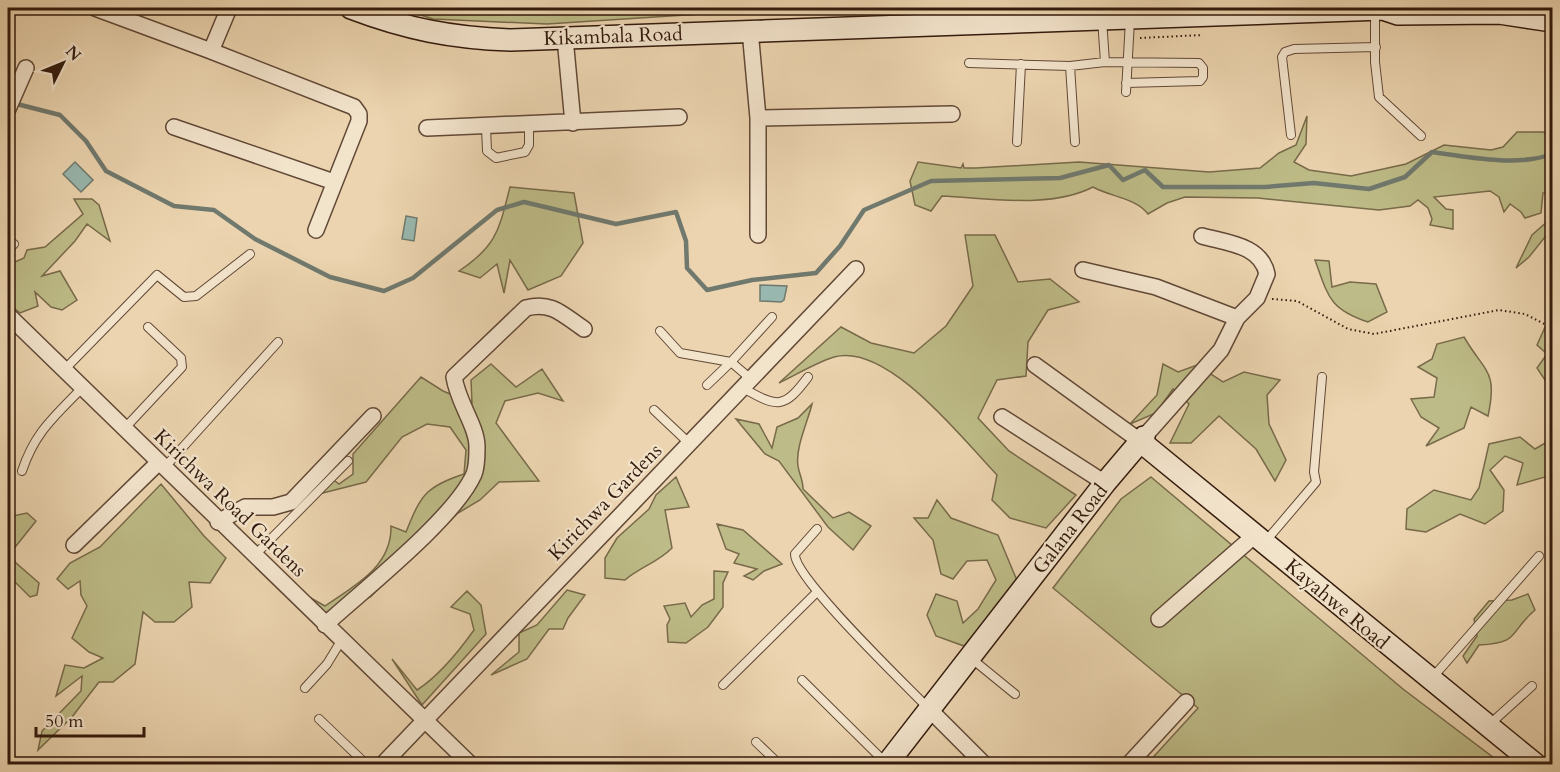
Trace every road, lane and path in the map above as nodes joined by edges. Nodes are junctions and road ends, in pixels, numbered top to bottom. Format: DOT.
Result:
graph roads {
  1 [pos="95,8"];
  2 [pos="229,8"];
  3 [pos="351,8"];
  4 [pos="1381,9"];
  5 [pos="1492,10"];
  6 [pos="1130,18"];
  7 [pos="1102,19"];
  8 [pos="1552,21"];
  9 [pos="750,30"];
  10 [pos="565,38"];
  11 [pos="1376,47"];
  12 [pos="211,51"];
  13 [pos="1105,62"];
  14 [pos="969,63"];
  15 [pos="1127,63"];
  16 [pos="1021,64"];
  17 [pos="1070,66"];
  18 [pos="26,68"];
  19 [pos="1126,82"];
  20 [pos="1126,92"];
  21 [pos="8,109"];
  22 [pos="952,114"];
  23 [pos="679,117"];
  24 [pos="758,118"];
  25 [pos="573,123"];
  26 [pos="529,125"];
  27 [pos="174,127"];
  28 [pos="427,128"];
  29 [pos="486,128"];
  30 [pos="1291,135"];
  31 [pos="1421,136"];
  32 [pos="1017,142"];
  33 [pos="1075,142"];
  34 [pos="334,182"];
  35 [pos="316,230"];
  36 [pos="758,235"];
  37 [pos="1202,236"];
  38 [pos="250,254"];
  39 [pos="856,269"];
  40 [pos="1083,270"];
  41 [pos="1257,298"];
  42 [pos="8,315"];
  43 [pos="772,318"];
  44 [pos="1238,318"];
  45 [pos="148,327"];
  46 [pos="1552,328"];
  47 [pos="584,329"];
  48 [pos="660,331"];
  49 [pos="278,342"];
  50 [pos="730,362"];
  51 [pos="1035,365"];
  52 [pos="65,369"];
  53 [pos="808,377"];
  54 [pos="1322,377"];
  55 [pos="748,384"];
  56 [pos="707,385"];
  57 [pos="82,388"];
  58 [pos="654,410"];
  59 [pos="373,416"];
  60 [pos="1002,417"];
  61 [pos="124,429"];
  62 [pos="1142,439"];
  63 [pos="690,444"];
  64 [pos="348,461"];
  65 [pos="161,465"];
  66 [pos="22,471"];
  67 [pos="1106,483"];
  68 [pos="218,522"];
  69 [pos="817,529"];
  70 [pos="1259,539"];
  71 [pos="74,545"];
  72 [pos="1539,555"];
  73 [pos="254,556"];
  74 [pos="817,592"];
  75 [pos="1159,619"];
  76 [pos="325,625"];
  77 [pos="341,641"];
  78 [pos="971,658"];
  79 [pos="802,680"];
  80 [pos="1430,680"];
  81 [pos="723,686"];
  82 [pos="1532,686"];
  83 [pos="305,688"];
  84 [pos="1015,694"];
  85 [pos="1186,702"];
  86 [pos="930,710"];
  87 [pos="320,719"];
  88 [pos="424,720"];
  89 [pos="1487,727"];
  90 [pos="756,742"];
  91 [pos="385,764"];
  92 [pos="887,764"];
  93 [pos="366,765"];
  94 [pos="470,765"];
  95 [pos="779,765"];
  96 [pos="984,765"];
  97 [pos="1129,765"];
  98 [pos="1535,765"];
  1 -- 12 [label="street"];
  2 -- 12 [label="street"];
  3 -- 10 [label="main road, Kikambala Road"];
  4 -- 5 [label="main road, Kikambala Road"];
  4 -- 6 [label="main road, Kikambala Road"];
  4 -- 11 [label="lane"];
  5 -- 8 [label="main road, Kikambala Road"];
  6 -- 7 [label="main road, Kikambala Road"];
  6 -- 15 [label="lane"];
  7 -- 9 [label="main road, Kikambala Road"];
  7 -- 13 [label="lane"];
  9 -- 10 [label="main road, Kikambala Road"];
  9 -- 24 [label="street"];
  10 -- 25 [label="street"];
  11 -- 30 [label="lane"];
  11 -- 31 [label="lane"];
  12 -- 34 [label="street"];
  13 -- 15 [label="lane"];
  13 -- 17 [label="lane"];
  14 -- 16 [label="lane"];
  15 -- 19 [label="lane"];
  15 -- 19 [label="lane"];
  16 -- 17 [label="lane"];
  16 -- 32 [label="lane"];
  17 -- 33 [label="lane"];
  18 -- 21 [label="street"];
  19 -- 20 [label="lane"];
  22 -- 24 [label="street"];
  23 -- 25 [label="street"];
  24 -- 36 [label="street"];
  25 -- 26 [label="street"];
  26 -- 29 [label="street"];
  26 -- 29 [label="lane"];
  27 -- 34 [label="street"];
  28 -- 29 [label="street"];
  34 -- 35 [label="street"];
  37 -- 41 [label="street"];
  38 -- 52 [label="lane"];
  39 -- 55 [label="street, Kirichwa Gardens"];
  40 -- 44 [label="street"];
  41 -- 44 [label="street, Galana Road"];
  41 -- 46 [label="path"];
  42 -- 52 [label="street, Kirichwa Road Gardens"];
  43 -- 50 [label="lane"];
  44 -- 62 [label="street, Galana Road"];
  45 -- 61 [label="lane"];
  47 -- 76 [label="street"];
  48 -- 50 [label="lane"];
  49 -- 65 [label="lane"];
  50 -- 55 [label="lane"];
  50 -- 56 [label="lane"];
  51 -- 62 [label="street"];
  52 -- 57 [label="street, Kirichwa Road Gardens"];
  53 -- 55 [label="lane"];
  54 -- 70 [label="lane"];
  55 -- 63 [label="street, Kirichwa Gardens"];
  57 -- 61 [label="street, Kirichwa Road Gardens"];
  57 -- 66 [label="lane"];
  58 -- 63 [label="lane"];
  59 -- 68 [label="street"];
  60 -- 67 [label="street"];
  61 -- 65 [label="street, Kirichwa Road Gardens"];
  62 -- 67 [label="main road, Galana Road"];
  62 -- 70 [label="main road, Kayahwe Road"];
  63 -- 88 [label="street, Kirichwa Gardens"];
  64 -- 73 [label="lane"];
  65 -- 68 [label="street, Kirichwa Road Gardens"];
  65 -- 71 [label="street"];
  67 -- 78 [label="main road, Galana Road"];
  68 -- 73 [label="street, Kirichwa Road Gardens"];
  69 -- 74 [label="lane"];
  70 -- 75 [label="street"];
  70 -- 80 [label="main road, Kayahwe Road"];
  72 -- 80 [label="lane"];
  73 -- 76 [label="street, Kirichwa Road Gardens"];
  74 -- 81 [label="lane"];
  74 -- 86 [label="lane"];
  76 -- 77 [label="street, Kirichwa Road Gardens"];
  77 -- 83 [label="lane"];
  77 -- 88 [label="street, Kirichwa Road Gardens"];
  78 -- 84 [label="lane"];
  78 -- 86 [label="main road, Galana Road"];
  79 -- 92 [label="lane"];
  80 -- 89 [label="main road, Kayahwe Road"];
  82 -- 89 [label="lane"];
  85 -- 97 [label="street"];
  86 -- 92 [label="main road, Galana Road"];
  86 -- 96 [label="street"];
  87 -- 93 [label="lane"];
  88 -- 91 [label="street, Kirichwa Gardens"];
  88 -- 94 [label="street, Kirichwa Road Gardens"];
  89 -- 98 [label="main road, Kayahwe Road"];
  90 -- 95 [label="lane"];
}
